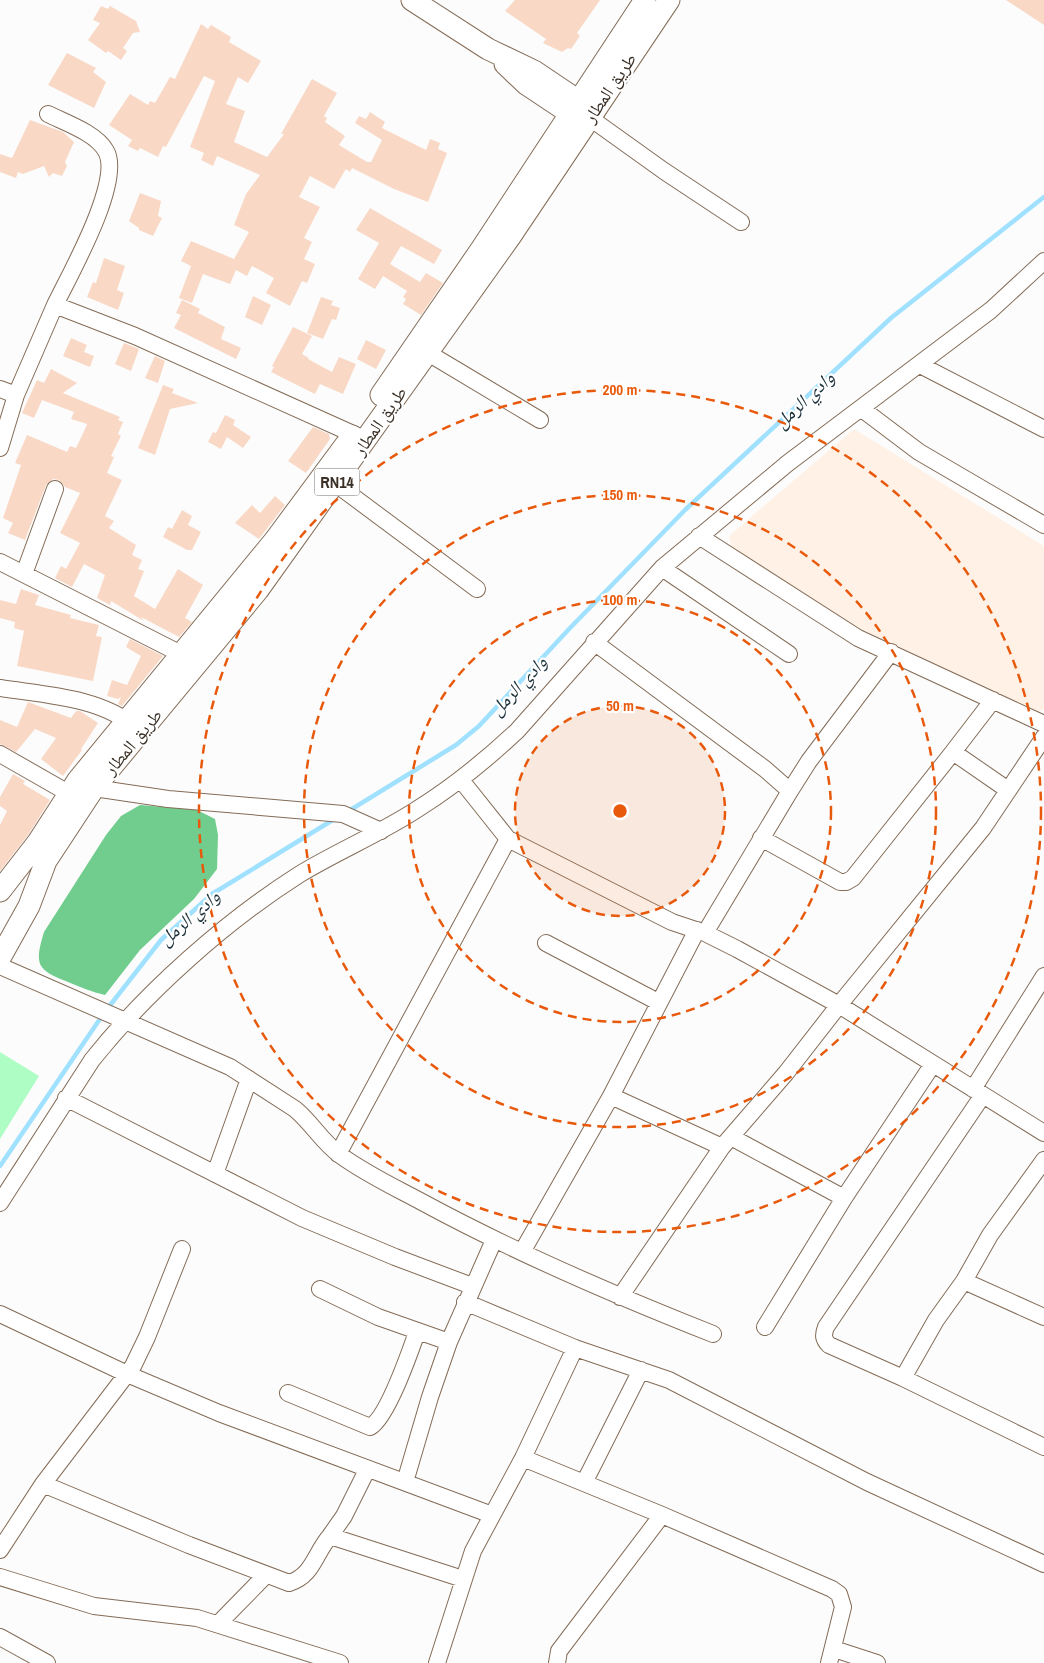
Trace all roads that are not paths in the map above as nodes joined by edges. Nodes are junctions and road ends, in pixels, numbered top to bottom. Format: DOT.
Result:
graph roads {
  1 [pos="412,0"];
  2 [pos="645,0"];
  3 [pos="669,0"];
  4 [pos="598,71"];
  5 [pos="530,77"];
  6 [pos="48,114"];
  7 [pos="584,114"];
  8 [pos="555,135"];
  9 [pos="741,222"];
  10 [pos="1044,261"];
  11 [pos="55,305"];
  12 [pos="428,353"];
  13 [pos="920,364"];
  14 [pos="0,389"];
  15 [pos="16,395"];
  16 [pos="862,409"];
  17 [pos="540,420"];
  18 [pos="1044,429"];
  19 [pos="360,437"];
  20 [pos="0,448"];
  21 [pos="336,484"];
  22 [pos="55,489"];
  23 [pos="1044,525"];
  24 [pos="699,536"];
  25 [pos="0,562"];
  26 [pos="662,568"];
  27 [pos="24,574"];
  28 [pos="477,589"];
  29 [pos="594,642"];
  30 [pos="891,652"];
  31 [pos="789,654"];
  32 [pos="189,660"];
  33 [pos="0,688"];
  34 [pos="993,700"];
  35 [pos="1044,724"];
  36 [pos="134,726"];
  37 [pos="1044,737"];
  38 [pos="953,752"];
  39 [pos="0,754"];
  40 [pos="461,780"];
  41 [pos="81,787"];
  42 [pos="1008,790"];
  43 [pos="790,791"];
  44 [pos="381,831"];
  45 [pos="761,838"];
  46 [pos="508,840"];
  47 [pos="2,888"];
  48 [pos="29,906"];
  49 [pos="701,932"];
  50 [pos="546,943"];
  51 [pos="0,958"];
  52 [pos="0,966"];
  53 [pos="1044,976"];
  54 [pos="658,1002"];
  55 [pos="838,1005"];
  56 [pos="125,1022"];
  57 [pos="933,1064"];
  58 [pos="249,1079"];
  59 [pos="978,1092"];
  60 [pos="611,1096"];
  61 [pos="66,1098"];
  62 [pos="1044,1133"];
  63 [pos="727,1142"];
  64 [pos="338,1154"];
  65 [pos="1044,1160"];
  66 [pos="215,1174"];
  67 [pos="844,1198"];
  68 [pos="0,1203"];
  69 [pos="494,1240"];
  70 [pos="182,1249"];
  71 [pos="522,1252"];
  72 [pos="964,1281"];
  73 [pos="472,1286"];
  74 [pos="320,1288"];
  75 [pos="620,1297"];
  76 [pos="465,1302"];
  77 [pos="0,1314"];
  78 [pos="1044,1317"];
  79 [pos="765,1327"];
  80 [pos="417,1332"];
  81 [pos="713,1334"];
  82 [pos="449,1342"];
  83 [pos="575,1348"];
  84 [pos="641,1370"];
  85 [pos="127,1374"];
  86 [pos="903,1378"];
  87 [pos="288,1393"];
  88 [pos="1044,1447"];
  89 [pos="523,1458"];
  90 [pos="367,1470"];
  91 [pos="405,1482"];
  92 [pos="43,1484"];
  93 [pos="584,1484"];
  94 [pos="662,1515"];
  95 [pos="492,1516"];
  96 [pos="330,1536"];
  97 [pos="0,1550"];
  98 [pos="1044,1564"];
  99 [pos="266,1576"];
  100 [pos="0,1577"];
  101 [pos="463,1579"];
  102 [pos="218,1624"];
  103 [pos="0,1637"];
  104 [pos="831,1656"];
  105 [pos="39,1661"];
  106 [pos="340,1663"];
  107 [pos="437,1663"];
  108 [pos="557,1663"];
  109 [pos="877,1663"];
  1 -- 5 [label="main road"];
  2 -- 4 [label="main road, طريق المطار / RN14"];
  3 -- 7 [label="main road, طريق المطار / RN14"];
  4 -- 5 [label="main road"];
  4 -- 7 [label="main road, طريق المطار / RN14"];
  5 -- 7 [label="main road"];
  5 -- 8 [label="main road"];
  6 -- 11 [label="street"];
  7 -- 8 [label="main road, طريق المطار / RN14"];
  7 -- 9 [label="street"];
  7 -- 12 [label="main road, طريق المطار / RN14"];
  8 -- 19 [label="main road, طريق المطار / RN14"];
  10 -- 13 [label="street"];
  11 -- 15 [label="street"];
  11 -- 19 [label="street"];
  12 -- 17 [label="street"];
  12 -- 19 [label="main road, طريق المطار / RN14"];
  13 -- 16 [label="street"];
  13 -- 18 [label="street"];
  14 -- 15 [label="street"];
  15 -- 20 [label="street"];
  16 -- 23 [label="street"];
  16 -- 24 [label="street"];
  19 -- 21 [label="main road, طريق المطار / RN14"];
  19 -- 32 [label="main road, طريق المطار / RN14"];
  21 -- 28 [label="street"];
  21 -- 32 [label="main road, طريق المطار / RN14"];
  22 -- 27 [label="street"];
  24 -- 26 [label="street"];
  24 -- 30 [label="street"];
  25 -- 27 [label="street"];
  26 -- 29 [label="street"];
  26 -- 31 [label="street"];
  27 -- 32 [label="street"];
  29 -- 40 [label="street"];
  29 -- 43 [label="street"];
  30 -- 34 [label="street"];
  30 -- 43 [label="street"];
  32 -- 36 [label="main road, طريق المطار / RN14"];
  33 -- 36 [label="street"];
  34 -- 35 [label="street"];
  34 -- 38 [label="street"];
  36 -- 41 [label="main road, طريق المطار / RN14"];
  37 -- 42 [label="street"];
  38 -- 42 [label="street"];
  38 -- 45 [label="street"];
  39 -- 41 [label="street"];
  40 -- 44 [label="street"];
  40 -- 46 [label="street"];
  41 -- 44 [label="street"];
  41 -- 47 [label="main road, طريق المطار / RN14"];
  41 -- 48 [label="main road, طريق المطار / RN14"];
  42 -- 55 [label="street"];
  43 -- 45 [label="street"];
  44 -- 56 [label="street"];
  45 -- 49 [label="street"];
  46 -- 49 [label="street"];
  46 -- 64 [label="street"];
  47 -- 48 [label="main road"];
  48 -- 51 [label="main road, طريق المطار / RN14"];
  49 -- 54 [label="street"];
  49 -- 55 [label="street"];
  50 -- 54 [label="street"];
  52 -- 56 [label="street"];
  53 -- 59 [label="street"];
  54 -- 60 [label="street"];
  55 -- 57 [label="street"];
  55 -- 63 [label="street"];
  56 -- 58 [label="street"];
  56 -- 61 [label="street"];
  57 -- 59 [label="street"];
  57 -- 67 [label="street"];
  58 -- 64 [label="street"];
  58 -- 66 [label="street"];
  59 -- 62 [label="street"];
  59 -- 86 [label="street"];
  60 -- 63 [label="street"];
  60 -- 71 [label="street"];
  61 -- 66 [label="street"];
  61 -- 68 [label="street"];
  63 -- 67 [label="street"];
  63 -- 75 [label="street"];
  64 -- 69 [label="street"];
  65 -- 72 [label="street"];
  66 -- 73 [label="street"];
  67 -- 79 [label="street"];
  69 -- 71 [label="street"];
  69 -- 73 [label="street"];
  70 -- 85 [label="street"];
  71 -- 75 [label="street"];
  72 -- 78 [label="street"];
  72 -- 86 [label="street"];
  73 -- 76 [label="street"];
  74 -- 80 [label="street"];
  75 -- 81 [label="street"];
  76 -- 82 [label="street"];
  76 -- 83 [label="street"];
  77 -- 85 [label="street"];
  80 -- 82 [label="street"];
  80 -- 87 [label="street"];
  82 -- 91 [label="street"];
  83 -- 84 [label="street"];
  83 -- 89 [label="street"];
  84 -- 93 [label="street"];
  84 -- 98 [label="street"];
  85 -- 90 [label="street"];
  85 -- 92 [label="street"];
  86 -- 88 [label="street"];
  89 -- 93 [label="street"];
  89 -- 95 [label="street"];
  90 -- 91 [label="street"];
  90 -- 96 [label="street"];
  91 -- 95 [label="street"];
  92 -- 97 [label="street"];
  92 -- 99 [label="street"];
  93 -- 94 [label="street"];
  94 -- 104 [label="street"];
  94 -- 108 [label="street"];
  95 -- 101 [label="street"];
  96 -- 99 [label="street"];
  96 -- 101 [label="street"];
  99 -- 102 [label="street"];
  100 -- 102 [label="street"];
  101 -- 107 [label="street"];
  102 -- 106 [label="street"];
  103 -- 105 [label="street"];
  104 -- 109 [label="street"];
}
